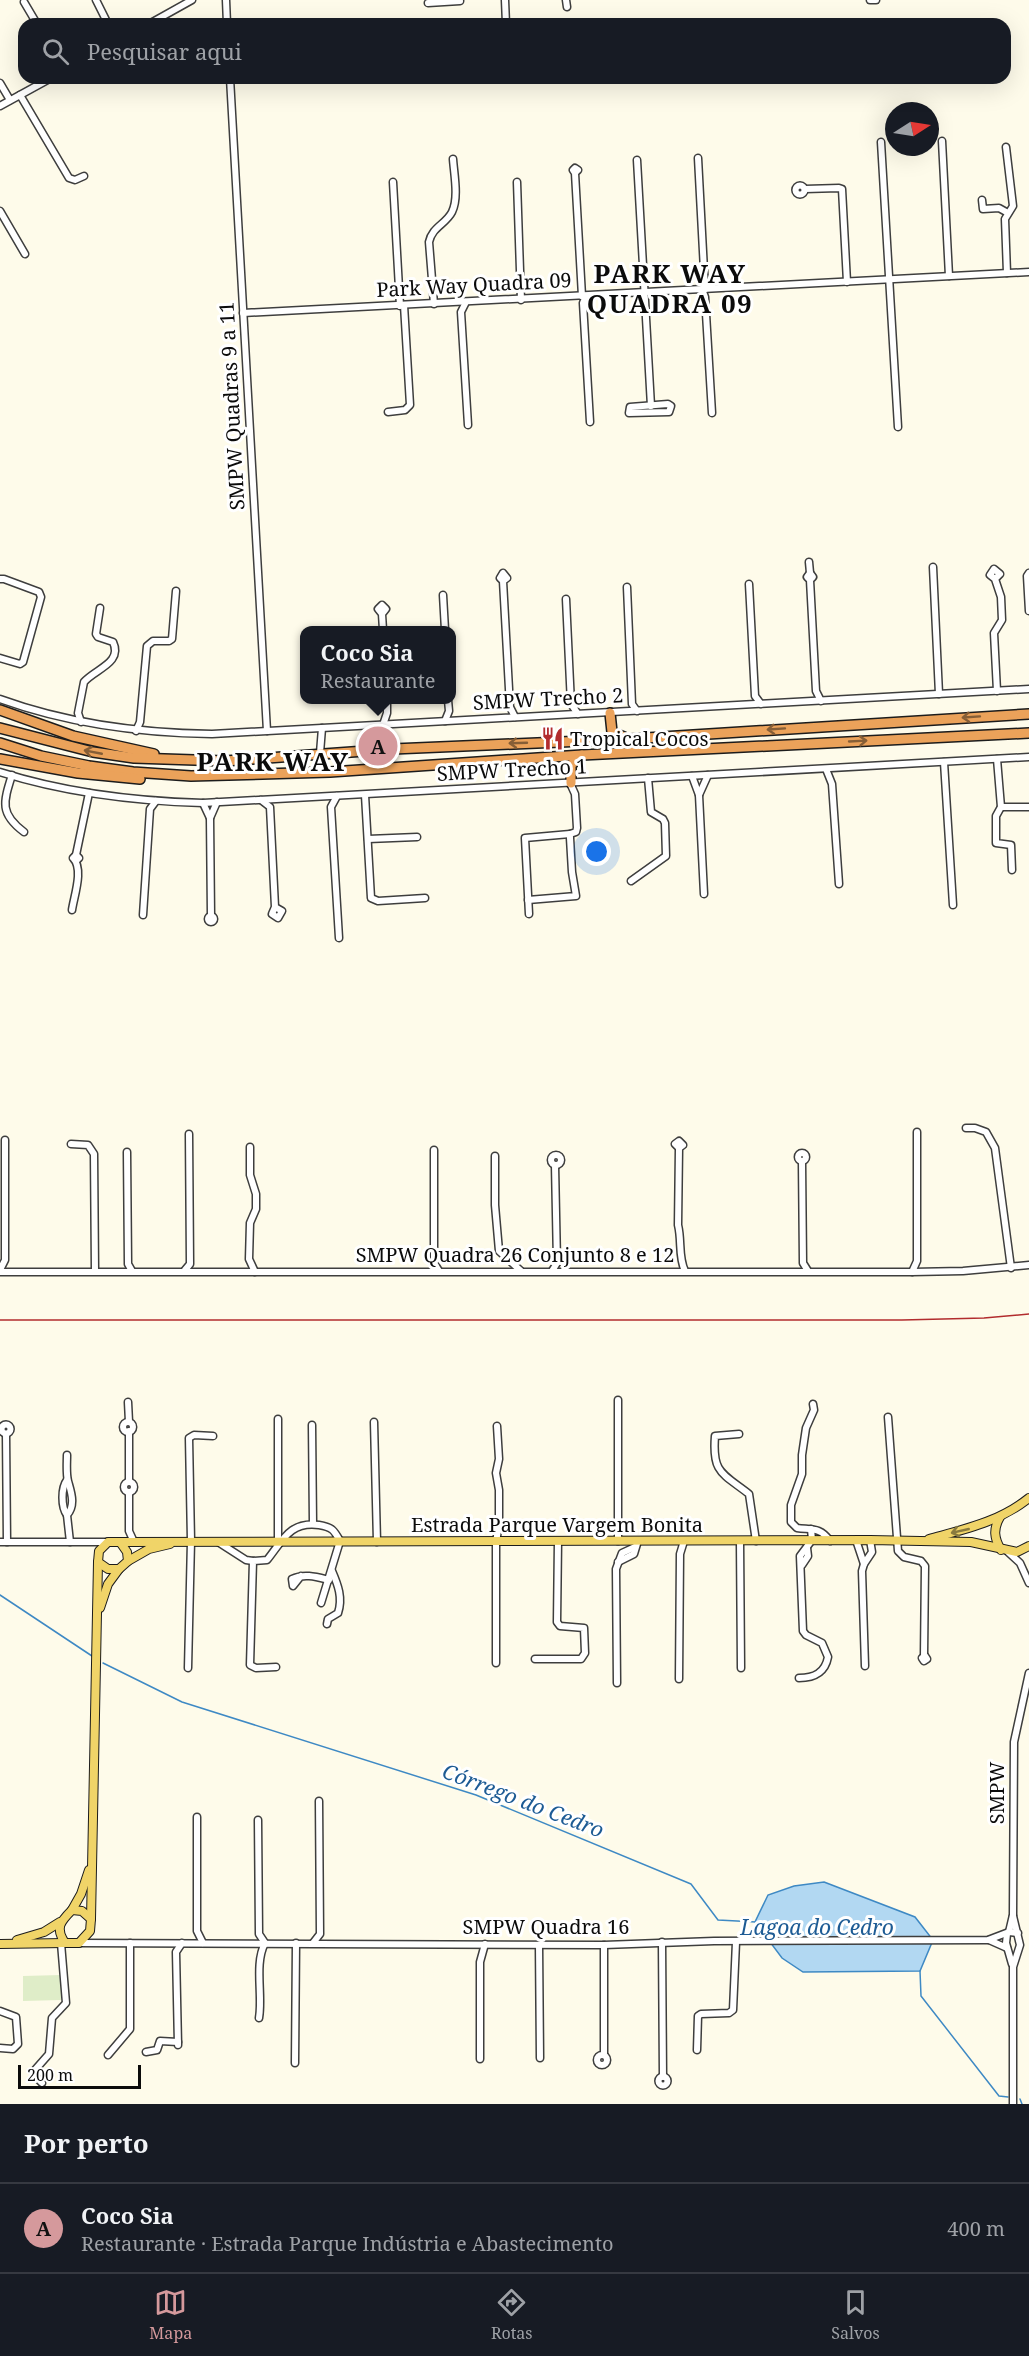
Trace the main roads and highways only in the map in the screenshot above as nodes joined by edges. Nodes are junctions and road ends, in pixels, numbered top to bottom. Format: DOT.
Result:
graph roads {
  1 [pos="0,710"];
  2 [pos="1029,714"];
  3 [pos="0,728"];
  4 [pos="1029,732"];
  5 [pos="630,739"];
  6 [pos="591,740"];
  7 [pos="0,743"];
  8 [pos="582,756"];
  9 [pos="554,757"];
  10 [pos="0,759"];
  11 [pos="170,760"];
  12 [pos="191,776"];
  13 [pos="1029,1498"];
  14 [pos="1018,1507"];
  15 [pos="1029,1510"];
  16 [pos="1000,1517"];
  17 [pos="919,1541"];
  18 [pos="121,1542"];
  19 [pos="192,1542"];
  20 [pos="1029,1546"];
  21 [pos="1004,1551"];
  22 [pos="128,1561"];
  23 [pos="98,1562"];
  24 [pos="119,1569"];
  25 [pos="97,1625"];
  26 [pos="92,1854"];
  27 [pos="72,1911"];
  28 [pos="60,1922"];
  29 [pos="91,1923"];
  30 [pos="0,1943"];
  31 [pos="63,1943"];
  1 -- 11 [label="highway"];
  2 -- 5 [label="highway, one-way"];
  11 -- 3 [label="highway, one-way"];
  8 -- 4 [label="highway, one-way"];
  5 -- 6 [label="highway"];
  5 -- 6 [label="highway"];
  6 -- 11 [label="highway, one-way"];
  7 -- 12 [label="highway"];
  8 -- 9 [label="highway"];
  8 -- 9 [label="highway"];
  9 -- 12 [label="highway"];
  10 -- 12 [label="highway"];
  13 -- 14 [label="main road, Estrada Parque Vargem Bonita"];
  14 -- 15 [label="main road"];
  14 -- 16 [label="main road, Estrada Parque Vargem Bonita"];
  16 -- 17 [label="main road, Estrada Parque Vargem Bonita, one-way"];
  16 -- 21 [label="main road"];
  17 -- 19 [label="main road, Estrada Parque Vargem Bonita"];
  17 -- 21 [label="main road, Estrada Parque Vargem Bonita"];
  18 -- 19 [label="main road, Estrada Parque Vargem Bonita"];
  18 -- 22 [label="main road"];
  18 -- 23 [label="main road"];
  19 -- 22 [label="main road, Estrada Parque Vargem Bonita"];
  20 -- 21 [label="main road"];
  22 -- 24 [label="main road"];
  23 -- 24 [label="main road"];
  23 -- 25 [label="main road"];
  24 -- 25 [label="main road"];
  25 -- 26 [label="main road"];
  26 -- 27 [label="main road"];
  26 -- 29 [label="main road"];
  27 -- 28 [label="main road"];
  27 -- 29 [label="main road"];
  28 -- 30 [label="main road"];
  28 -- 31 [label="main road"];
  29 -- 31 [label="main road"];
  30 -- 31 [label="main road"];
}
